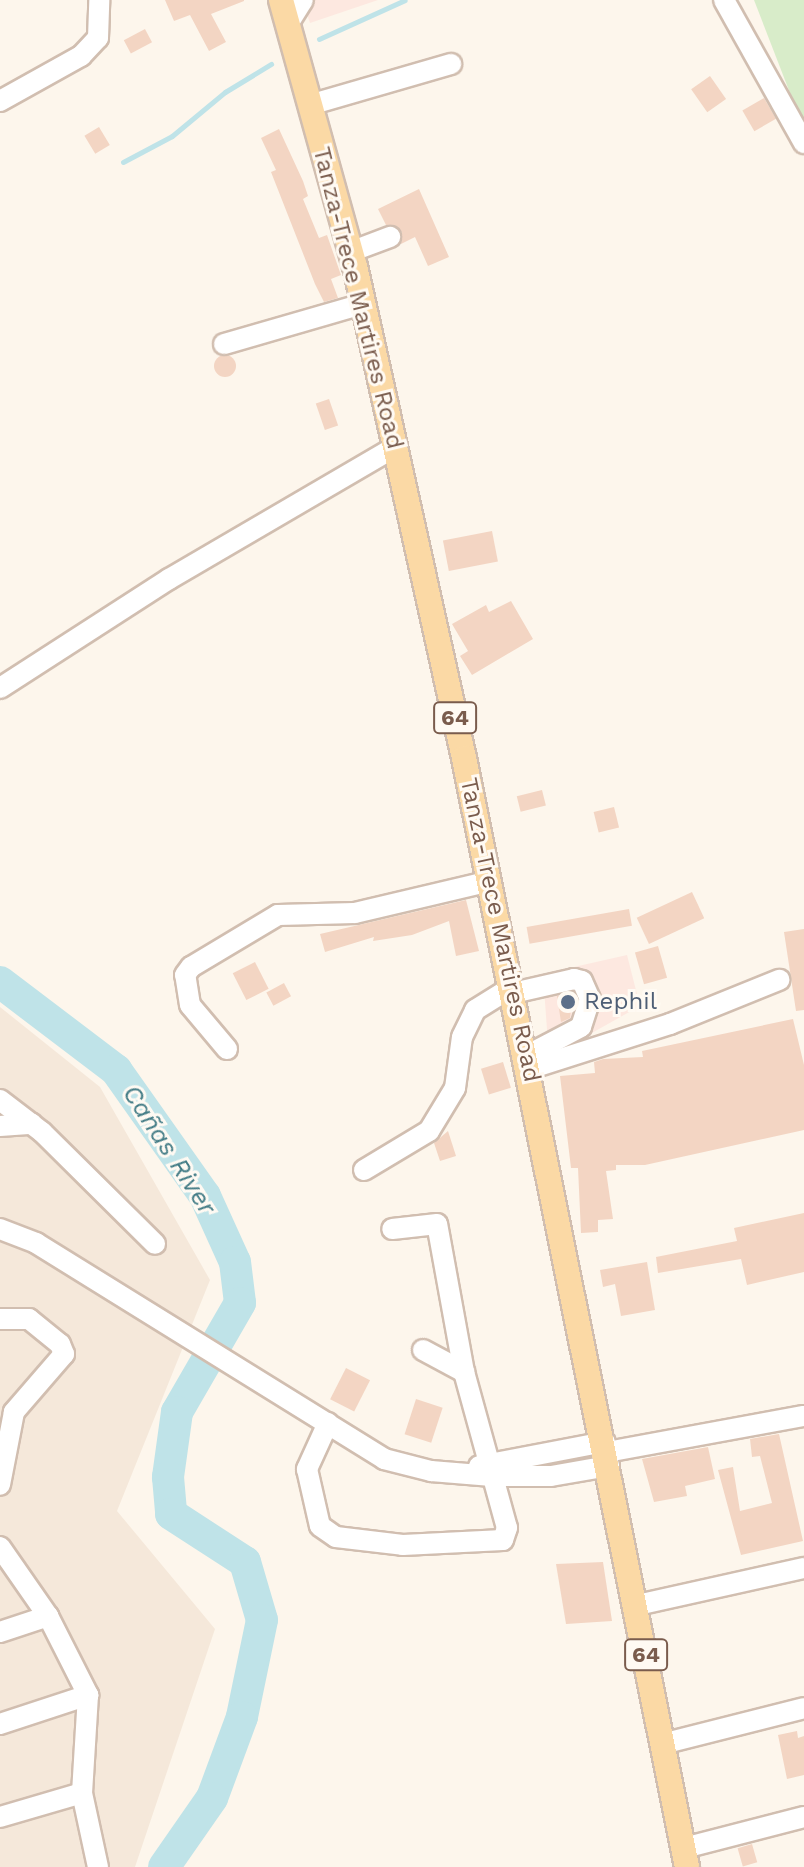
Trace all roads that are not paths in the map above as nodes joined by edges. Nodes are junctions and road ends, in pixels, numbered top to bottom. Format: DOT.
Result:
graph roads {
  1 [pos="99,0"];
  2 [pos="281,0"];
  3 [pos="303,0"];
  4 [pos="724,0"];
  5 [pos="288,24"];
  6 [pos="451,64"];
  7 [pos="0,101"];
  8 [pos="309,105"];
  9 [pos="804,143"];
  10 [pos="390,237"];
  11 [pos="350,252"];
  12 [pos="363,304"];
  13 [pos="224,344"];
  14 [pos="395,447"];
  15 [pos="0,688"];
  16 [pos="490,881"];
  17 [pos="779,980"];
  18 [pos="513,990"];
  19 [pos="227,1049"];
  20 [pos="528,1062"];
  21 [pos="0,1100"];
  22 [pos="32,1124"];
  23 [pos="0,1126"];
  24 [pos="364,1170"];
  25 [pos="0,1229"];
  26 [pos="392,1229"];
  27 [pos="155,1244"];
  28 [pos="0,1319"];
  29 [pos="423,1350"];
  30 [pos="464,1372"];
  31 [pos="804,1416"];
  32 [pos="328,1423"];
  33 [pos="567,1449"];
  34 [pos="607,1454"];
  35 [pos="490,1470"];
  36 [pos="573,1472"];
  37 [pos="0,1485"];
  38 [pos="1,1551"];
  39 [pos="804,1568"];
  40 [pos="637,1605"];
  41 [pos="48,1616"];
  42 [pos="0,1632"];
  43 [pos="88,1695"];
  44 [pos="804,1708"];
  45 [pos="0,1724"];
  46 [pos="662,1744"];
  47 [pos="82,1793"];
  48 [pos="0,1817"];
  49 [pos="804,1817"];
  50 [pos="686,1858"];
  51 [pos="98,1867"];
  1 -- 7 [label="street"];
  2 -- 5 [label="main road, Tanza-Trece Martires Road / 64"];
  3 -- 5 [label="street"];
  4 -- 9 [label="street"];
  5 -- 8 [label="main road, Tanza-Trece Martires Road / 64"];
  6 -- 8 [label="street"];
  8 -- 11 [label="main road, Tanza-Trece Martires Road / 64"];
  10 -- 11 [label="street"];
  11 -- 12 [label="main road, Tanza-Trece Martires Road / 64"];
  12 -- 13 [label="street"];
  12 -- 14 [label="main road, Tanza-Trece Martires Road / 64"];
  14 -- 15 [label="street"];
  14 -- 16 [label="main road, Tanza-Trece Martires Road / 64"];
  16 -- 18 [label="main road, Tanza-Trece Martires Road / 64"];
  16 -- 19 [label="street"];
  17 -- 20 [label="street"];
  18 -- 20 [label="main road, Tanza-Trece Martires Road / 64"];
  18 -- 20 [label="street"];
  18 -- 24 [label="street"];
  20 -- 34 [label="main road, Tanza-Trece Martires Road / 64"];
  21 -- 22 [label="street"];
  22 -- 23 [label="street"];
  22 -- 27 [label="street"];
  25 -- 32 [label="street"];
  26 -- 30 [label="street"];
  28 -- 37 [label="street"];
  29 -- 30 [label="street"];
  30 -- 35 [label="street"];
  31 -- 34 [label="street"];
  32 -- 35 [label="street"];
  32 -- 35 [label="street"];
  33 -- 34 [label="street"];
  33 -- 35 [label="street"];
  33 -- 36 [label="street"];
  34 -- 36 [label="street"];
  34 -- 40 [label="main road, Tanza-Trece Martires Road / 64"];
  35 -- 36 [label="street"];
  38 -- 41 [label="street"];
  39 -- 40 [label="street"];
  40 -- 46 [label="main road, Tanza-Trece Martires Road / 64"];
  41 -- 42 [label="street"];
  41 -- 43 [label="street"];
  43 -- 45 [label="street"];
  43 -- 47 [label="street"];
  44 -- 46 [label="street"];
  46 -- 50 [label="main road, Tanza-Trece Martires Road / 64"];
  47 -- 48 [label="street"];
  47 -- 51 [label="street"];
  49 -- 50 [label="street"];
}
